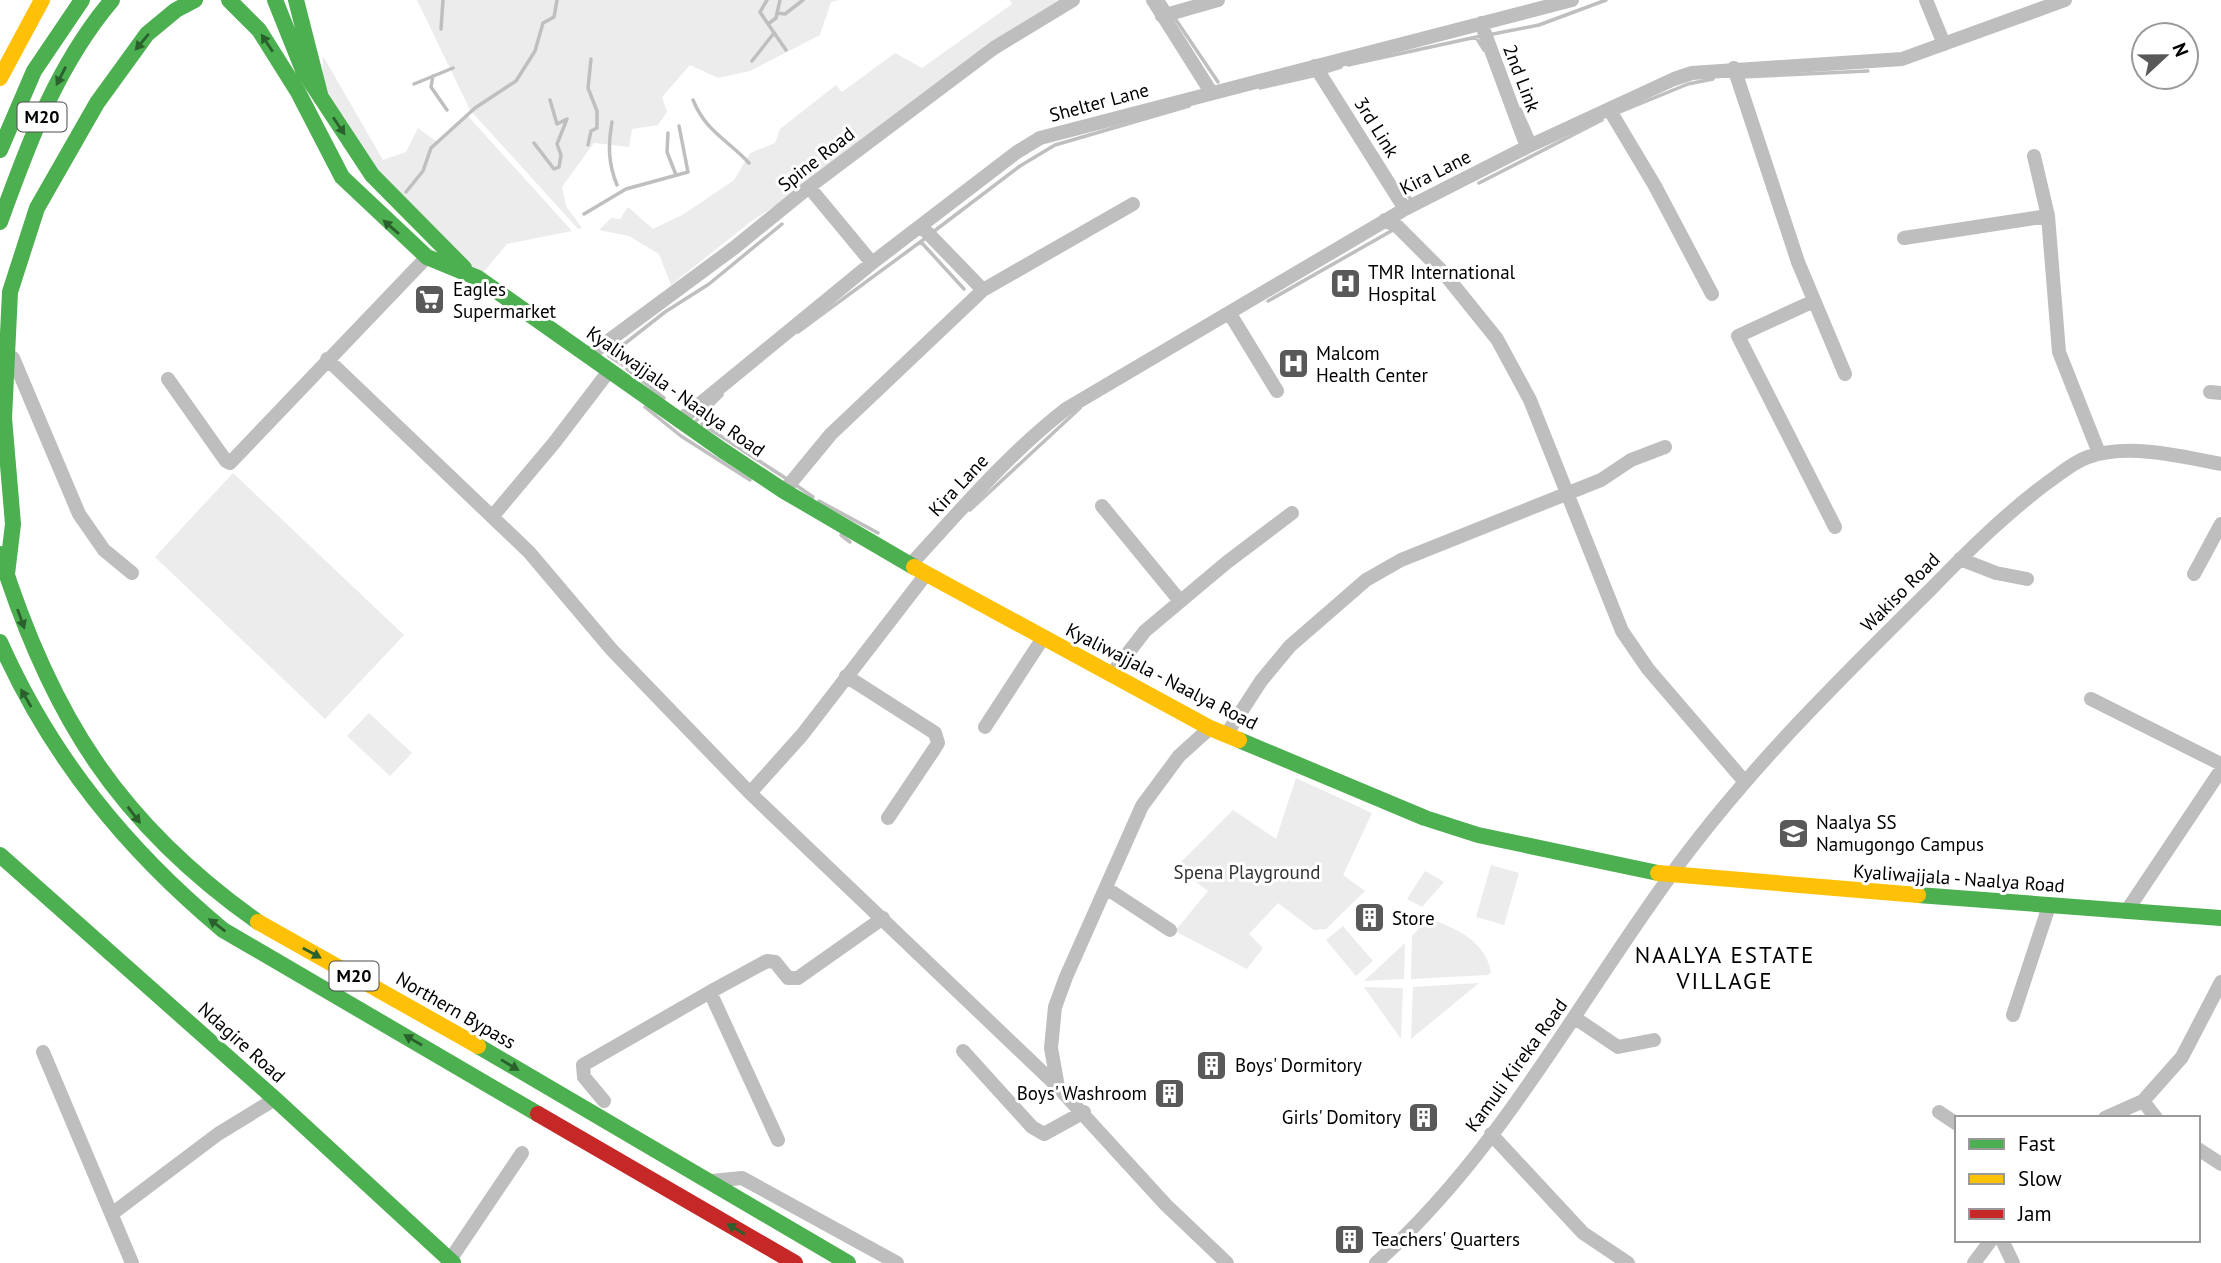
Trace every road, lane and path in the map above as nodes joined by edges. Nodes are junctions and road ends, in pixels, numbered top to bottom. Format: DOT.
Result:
graph roads {
  1 [pos="42,0"];
  2 [pos="82,0"];
  3 [pos="113,0"];
  4 [pos="195,0"];
  5 [pos="229,0"];
  6 [pos="275,0"];
  7 [pos="296,0"];
  8 [pos="1073,0"];
  9 [pos="1153,0"];
  10 [pos="1218,0"];
  11 [pos="1572,0"];
  12 [pos="1926,0"];
  13 [pos="2064,0"];
  14 [pos="1168,14"];
  15 [pos="1484,31"];
  16 [pos="1944,44"];
  17 [pos="1315,65"];
  18 [pos="1736,74"];
  19 [pos="0,78"];
  20 [pos="1211,92"];
  21 [pos="321,98"];
  22 [pos="1612,113"];
  23 [pos="1527,147"];
  24 [pos="0,150"];
  25 [pos="2034,156"];
  26 [pos="809,187"];
  27 [pos="1133,204"];
  28 [pos="1405,208"];
  29 [pos="2048,216"];
  30 [pos="1385,220"];
  31 [pos="0,222"];
  32 [pos="926,232"];
  33 [pos="1904,238"];
  34 [pos="427,257"];
  35 [pos="20,260"];
  36 [pos="872,263"];
  37 [pos="470,274"];
  38 [pos="983,290"];
  39 [pos="1712,294"];
  40 [pos="1814,301"];
  41 [pos="1230,314"];
  42 [pos="588,356"];
  43 [pos="327,359"];
  44 [pos="609,371"];
  45 [pos="1846,374"];
  46 [pos="168,379"];
  47 [pos="1277,391"];
  48 [pos="684,416"];
  49 [pos="1665,447"];
  50 [pos="2099,453"];
  51 [pos="2221,464"];
  52 [pos="789,485"];
  53 [pos="1564,493"];
  54 [pos="1102,506"];
  55 [pos="1292,513"];
  56 [pos="492,517"];
  57 [pos="2221,524"];
  58 [pos="1835,527"];
  59 [pos="0,554"];
  60 [pos="1960,559"];
  61 [pos="910,565"];
  62 [pos="132,573"];
  63 [pos="927,573"];
  64 [pos="2194,573"];
  65 [pos="6,578"];
  66 [pos="2027,579"];
  67 [pos="1180,601"];
  68 [pos="1043,638"];
  69 [pos="0,642"];
  70 [pos="1111,675"];
  71 [pos="846,676"];
  72 [pos="2091,699"];
  73 [pos="985,727"];
  74 [pos="1210,728"];
  75 [pos="1226,735"];
  76 [pos="2221,764"];
  77 [pos="2221,769"];
  78 [pos="1745,782"];
  79 [pos="750,793"];
  80 [pos="888,818"];
  81 [pos="0,855"];
  82 [pos="1670,876"];
  83 [pos="1106,888"];
  84 [pos="2049,906"];
  85 [pos="2126,912"];
  86 [pos="883,918"];
  87 [pos="2221,919"];
  88 [pos="1170,930"];
  89 [pos="2221,982"];
  90 [pos="710,992"];
  91 [pos="2013,1015"];
  92 [pos="1575,1018"];
  93 [pos="1654,1040"];
  94 [pos="963,1051"];
  95 [pos="43,1052"];
  96 [pos="1058,1087"];
  97 [pos="275,1099"];
  98 [pos="604,1101"];
  99 [pos="2143,1101"];
  100 [pos="1084,1112"];
  101 [pos="1939,1112"];
  102 [pos="2109,1116"];
  103 [pos="2154,1116"];
  104 [pos="1955,1123"];
  105 [pos="1491,1134"];
  106 [pos="778,1140"];
  107 [pos="2200,1150"];
  108 [pos="522,1153"];
  109 [pos="2221,1164"];
  110 [pos="704,1181"];
  111 [pos="113,1213"];
  112 [pos="1990,1242"];
  113 [pos="2003,1242"];
  114 [pos="452,1261"];
  115 [pos="132,1263"];
  116 [pos="795,1263"];
  117 [pos="848,1263"];
  118 [pos="897,1263"];
  119 [pos="1227,1263"];
  120 [pos="1376,1263"];
  121 [pos="1628,1263"];
  122 [pos="1974,1263"];
  123 [pos="2013,1263"];
  1 -- 19 [label="main road"];
  2 -- 24 [label="main road, M20"];
  3 -- 31 [label="main road, M20, one-way"];
  4 -- 35 [label="main road, one-way"];
  34 -- 5 [label="main road, Kyaliwajjala - Naalya Road, one-way"];
  6 -- 21 [label="main road"];
  7 -- 21 [label="main road"];
  8 -- 26 [label="street, Spine Road"];
  9 -- 14 [label="street"];
  10 -- 14 [label="street"];
  11 -- 15 [label="street, Shelter Lane"];
  12 -- 16 [label="street"];
  13 -- 16 [label="street, Kira Lane"];
  14 -- 20 [label="street"];
  15 -- 17 [label="street, Shelter Lane"];
  15 -- 23 [label="street, 2nd Link"];
  16 -- 18 [label="street, Kira Lane"];
  17 -- 20 [label="street, Shelter Lane"];
  17 -- 28 [label="street, 3rd Link"];
  18 -- 22 [label="street, Kira Lane"];
  18 -- 40 [label="street"];
  20 -- 32 [label="street, Shelter Lane"];
  21 -- 37 [label="main road, one-way"];
  22 -- 23 [label="street, Kira Lane"];
  22 -- 39 [label="street"];
  23 -- 28 [label="street, Kira Lane"];
  25 -- 29 [label="street"];
  26 -- 36 [label="street"];
  26 -- 42 [label="street, Spine Road"];
  27 -- 38 [label="street"];
  28 -- 30 [label="street, Kira Lane"];
  29 -- 33 [label="street"];
  29 -- 50 [label="street"];
  30 -- 41 [label="street, Kira Lane"];
  30 -- 53 [label="street"];
  32 -- 36 [label="street, Shelter Lane"];
  32 -- 38 [label="street"];
  34 -- 37 [label="main road, Kyaliwajjala - Naalya Road"];
  34 -- 43 [label="street"];
  35 -- 62 [label="street"];
  35 -- 65 [label="main road"];
  36 -- 48 [label="street, Shelter Lane"];
  37 -- 42 [label="main road, Kyaliwajjala - Naalya Road"];
  38 -- 52 [label="street"];
  40 -- 45 [label="street"];
  40 -- 58 [label="street"];
  41 -- 47 [label="street"];
  41 -- 61 [label="street, Kira Lane"];
  42 -- 44 [label="main road, Kyaliwajjala - Naalya Road"];
  43 -- 46 [label="street"];
  43 -- 56 [label="street"];
  44 -- 48 [label="main road, Kyaliwajjala - Naalya Road"];
  44 -- 56 [label="street"];
  48 -- 52 [label="main road, Kyaliwajjala - Naalya Road"];
  49 -- 53 [label="street"];
  50 -- 51 [label="street, Wakiso Road"];
  50 -- 60 [label="street, Wakiso Road"];
  52 -- 61 [label="main road, Kyaliwajjala - Naalya Road"];
  53 -- 75 [label="street"];
  53 -- 78 [label="street"];
  54 -- 67 [label="street"];
  55 -- 67 [label="street"];
  56 -- 79 [label="street"];
  57 -- 64 [label="street"];
  59 -- 65 [label="main road, Northern Bypass / M20"];
  60 -- 66 [label="street"];
  60 -- 78 [label="street, Wakiso Road"];
  61 -- 63 [label="main road, Kyaliwajjala - Naalya Road"];
  63 -- 68 [label="main road, Kyaliwajjala - Naalya Road"];
  63 -- 71 [label="street"];
  65 -- 110 [label="main road, Northern Bypass / M20, one-way"];
  67 -- 70 [label="street"];
  68 -- 70 [label="main road, Kyaliwajjala - Naalya Road"];
  68 -- 73 [label="street"];
  116 -- 69 [label="main road, M20, one-way"];
  70 -- 74 [label="main road, Kyaliwajjala - Naalya Road"];
  71 -- 79 [label="street"];
  71 -- 80 [label="street"];
  72 -- 76 [label="street"];
  74 -- 75 [label="main road, Kyaliwajjala - Naalya Road"];
  74 -- 83 [label="street"];
  75 -- 82 [label="main road, Kyaliwajjala - Naalya Road"];
  77 -- 85 [label="street"];
  78 -- 82 [label="street, Wakiso Road"];
  79 -- 86 [label="street"];
  81 -- 97 [label="main road, Ndagire Road"];
  82 -- 84 [label="main road, Kyaliwajjala - Naalya Road"];
  82 -- 92 [label="street, Kamuli Kireka Road"];
  83 -- 88 [label="street"];
  83 -- 96 [label="street"];
  84 -- 85 [label="main road, Kyaliwajjala - Naalya Road"];
  84 -- 91 [label="street"];
  85 -- 87 [label="main road, Kyaliwajjala - Naalya Road"];
  86 -- 90 [label="street"];
  86 -- 96 [label="street"];
  89 -- 99 [label="street"];
  90 -- 98 [label="street"];
  90 -- 106 [label="street"];
  92 -- 93 [label="street"];
  92 -- 105 [label="street, Kamuli Kireka Road"];
  94 -- 100 [label="street"];
  95 -- 111 [label="street"];
  96 -- 100 [label="street"];
  97 -- 111 [label="street"];
  97 -- 114 [label="main road, Ndagire Road"];
  99 -- 102 [label="street"];
  99 -- 103 [label="street"];
  100 -- 119 [label="street"];
  101 -- 104 [label="street"];
  105 -- 120 [label="street, Kamuli Kireka Road"];
  105 -- 121 [label="street"];
  107 -- 109 [label="street"];
  108 -- 114 [label="street"];
  110 -- 117 [label="main road, Northern Bypass / M20"];
  110 -- 118 [label="street"];
  111 -- 115 [label="street"];
  112 -- 122 [label="street"];
  113 -- 123 [label="street"];
}
